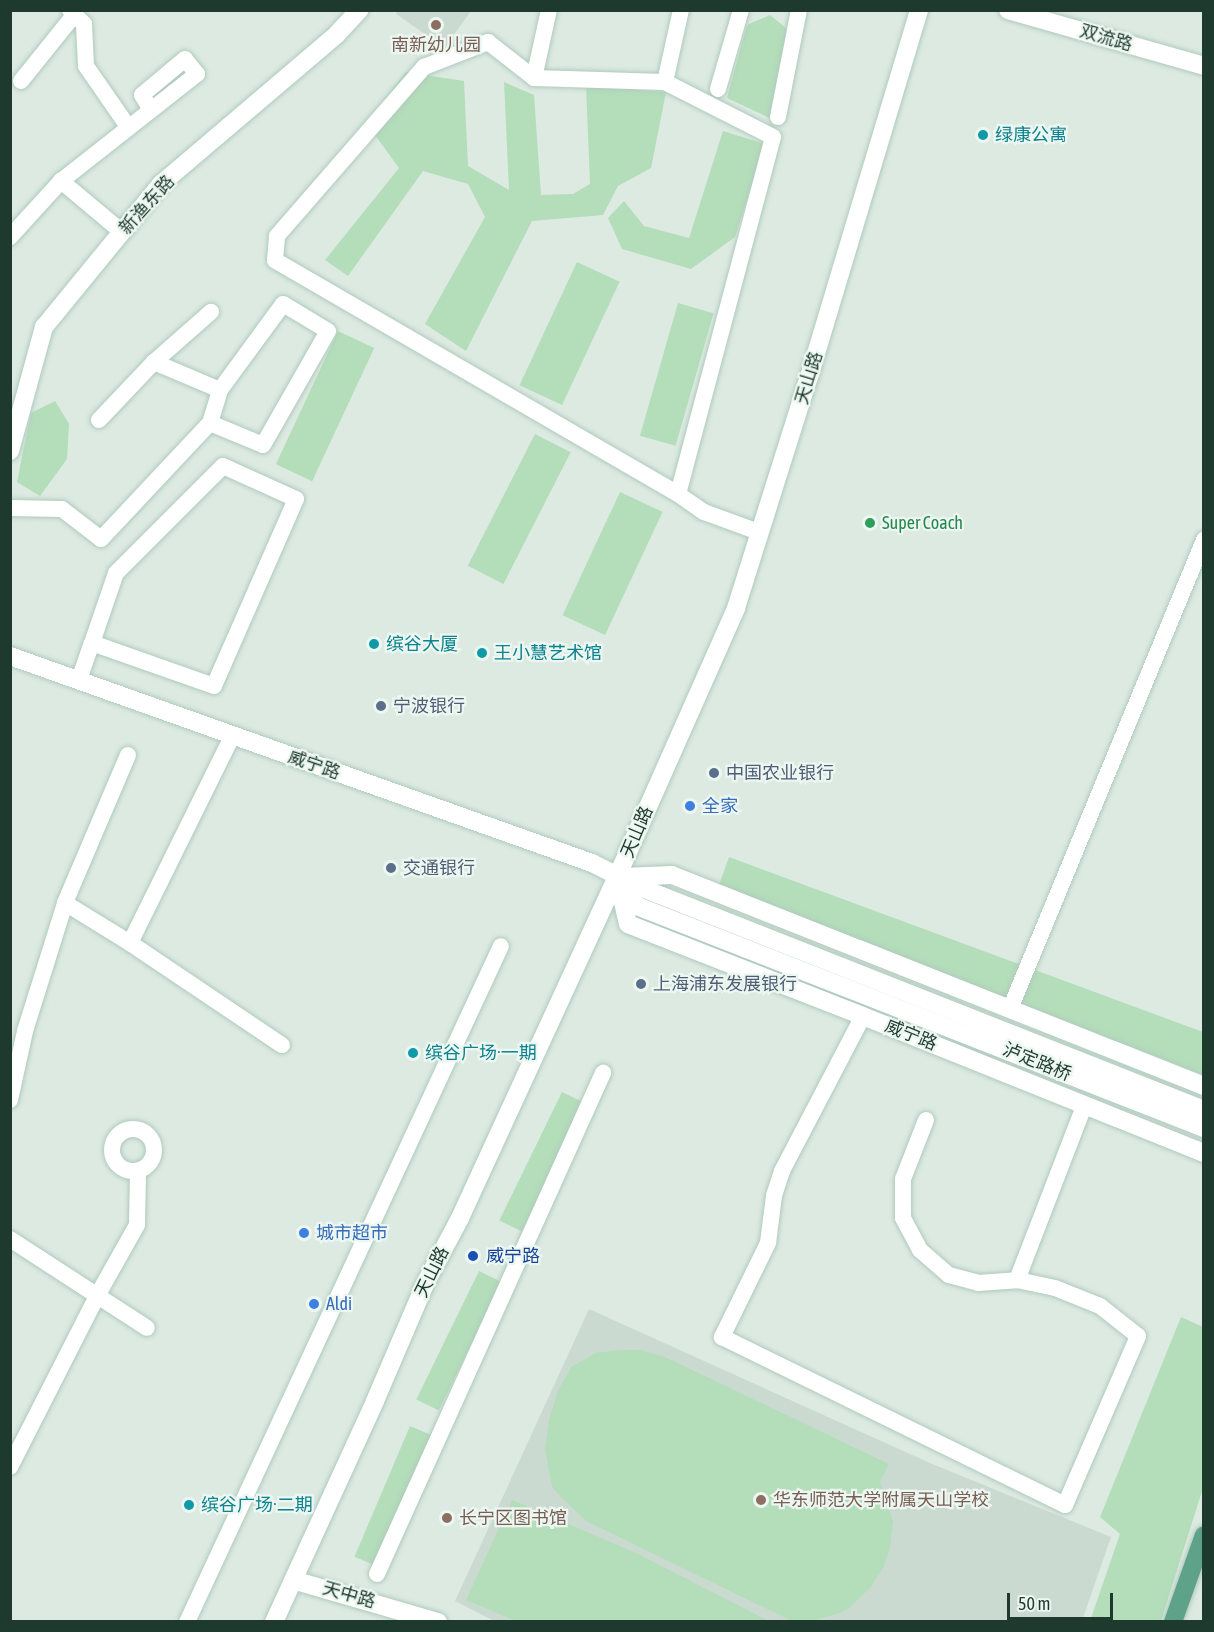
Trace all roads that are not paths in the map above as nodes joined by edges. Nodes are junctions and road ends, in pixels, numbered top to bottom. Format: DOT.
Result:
graph roads {
  1 [pos="359,10"];
  2 [pos="549,10"];
  3 [pos="681,10"];
  4 [pos="741,10"];
  5 [pos="799,10"];
  6 [pos="919,10"];
  7 [pos="1008,10"];
  8 [pos="72,13"];
  9 [pos="1203,66"];
  10 [pos="534,78"];
  11 [pos="21,81"];
  12 [pos="665,82"];
  13 [pos="718,89"];
  14 [pos="151,110"];
  15 [pos="778,117"];
  16 [pos="129,128"];
  17 [pos="62,181"];
  18 [pos="122,232"];
  19 [pos="10,237"];
  20 [pos="211,312"];
  21 [pos="154,362"];
  22 [pos="220,390"];
  23 [pos="99,420"];
  24 [pos="210,423"];
  25 [pos="10,451"];
  26 [pos="678,494"];
  27 [pos="10,508"];
  28 [pos="759,532"];
  29 [pos="1203,540"];
  30 [pos="92,643"];
  31 [pos="10,656"];
  32 [pos="79,680"];
  33 [pos="233,735"];
  34 [pos="128,755"];
  35 [pos="617,877"];
  36 [pos="65,903"];
  37 [pos="130,943"];
  38 [pos="501,946"];
  39 [pos="873,987"];
  40 [pos="1010,1009"];
  41 [pos="863,1016"];
  42 [pos="282,1045"];
  43 [pos="603,1073"];
  44 [pos="1203,1086"];
  45 [pos="10,1101"];
  46 [pos="1084,1106"];
  47 [pos="1203,1110"];
  48 [pos="926,1120"];
  49 [pos="1203,1128"];
  50 [pos="1203,1153"];
  51 [pos="138,1171"];
  52 [pos="10,1239"];
  53 [pos="1017,1280"];
  54 [pos="97,1296"];
  55 [pos="147,1328"];
  56 [pos="10,1467"];
  57 [pos="1203,1535"];
  58 [pos="377,1574"];
  59 [pos="293,1580"];
  60 [pos="188,1622"];
  61 [pos="274,1622"];
  62 [pos="438,1622"];
  63 [pos="1173,1622"];
  1 -- 18 [label="main road, 新渔东路"];
  2 -- 10 [label="street"];
  3 -- 12 [label="street"];
  4 -- 13 [label="street"];
  5 -- 15 [label="street"];
  6 -- 28 [label="main road, 天山路"];
  7 -- 9 [label="main road, 双流路"];
  8 -- 11 [label="street"];
  8 -- 16 [label="street"];
  10 -- 12 [label="street"];
  10 -- 26 [label="street"];
  12 -- 26 [label="street"];
  14 -- 16 [label="street"];
  16 -- 17 [label="street"];
  17 -- 18 [label="street"];
  17 -- 19 [label="street"];
  18 -- 25 [label="main road, 新渔东路"];
  20 -- 21 [label="street"];
  21 -- 22 [label="street"];
  21 -- 23 [label="street"];
  22 -- 24 [label="street"];
  22 -- 24 [label="street"];
  24 -- 27 [label="street"];
  26 -- 28 [label="street"];
  28 -- 35 [label="main road, 天山路"];
  29 -- 40 [label="street"];
  30 -- 30 [label="street"];
  30 -- 32 [label="street"];
  31 -- 32 [label="main road, 威宁路"];
  32 -- 33 [label="main road, 威宁路"];
  33 -- 35 [label="main road, 威宁路"];
  33 -- 37 [label="street"];
  34 -- 36 [label="street"];
  35 -- 39 [label="main road, 威宁路"];
  35 -- 40 [label="main road"];
  35 -- 41 [label="main road, 威宁路"];
  35 -- 59 [label="main road, 天山路"];
  36 -- 37 [label="street"];
  36 -- 45 [label="street"];
  37 -- 42 [label="street"];
  38 -- 60 [label="street"];
  39 -- 47 [label="main road, 泸定路桥"];
  39 -- 49 [label="main road, 泸定路桥"];
  40 -- 44 [label="main road"];
  41 -- 46 [label="main road, 威宁路"];
  41 -- 53 [label="street"];
  43 -- 58 [label="street"];
  46 -- 50 [label="main road, 威宁路"];
  46 -- 53 [label="street"];
  48 -- 53 [label="street"];
  51 -- 54 [label="street"];
  52 -- 54 [label="street"];
  54 -- 55 [label="street"];
  54 -- 56 [label="street"];
  57 -- 63 [label="main road"];
  59 -- 61 [label="main road, 天山路"];
  59 -- 62 [label="main road, 天中路"];
}
